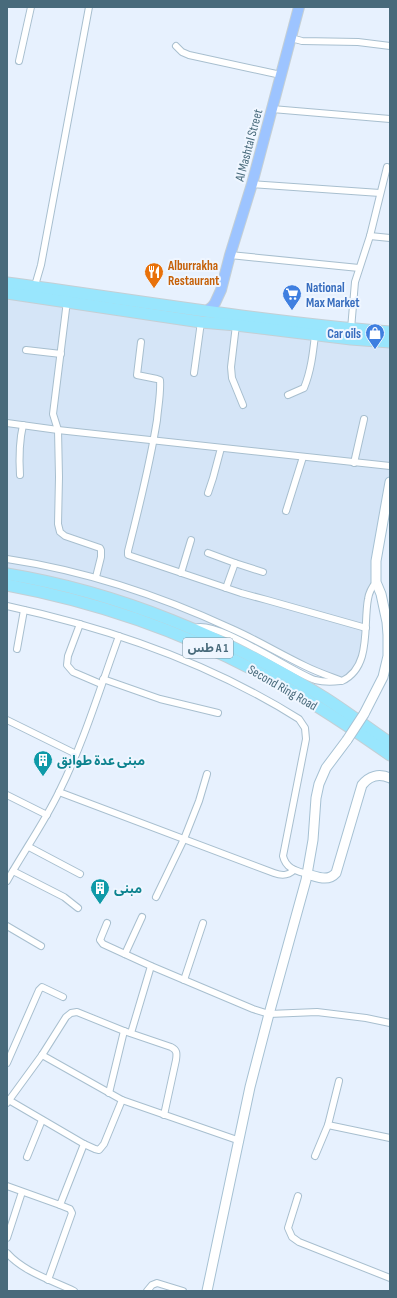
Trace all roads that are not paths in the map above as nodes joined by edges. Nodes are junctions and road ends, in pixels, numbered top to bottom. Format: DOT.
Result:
graph roads {
  1 [pos="31,7"];
  2 [pos="89,7"];
  3 [pos="299,7"];
  4 [pos="291,38"];
  5 [pos="176,46"];
  6 [pos="390,46"];
  7 [pos="19,61"];
  8 [pos="281,75"];
  9 [pos="272,109"];
  10 [pos="390,119"];
  11 [pos="387,167"];
  12 [pos="252,184"];
  13 [pos="380,193"];
  14 [pos="370,236"];
  15 [pos="390,238"];
  16 [pos="230,255"];
  17 [pos="360,268"];
  18 [pos="220,290"];
  19 [pos="33,291"];
  20 [pos="7,292"];
  21 [pos="67,301"];
  22 [pos="207,311"];
  23 [pos="225,313"];
  24 [pos="201,322"];
  25 [pos="236,325"];
  26 [pos="351,329"];
  27 [pos="390,332"];
  28 [pos="315,335"];
  29 [pos="141,342"];
  30 [pos="390,342"];
  31 [pos="26,350"];
  32 [pos="61,354"];
  33 [pos="194,373"];
  34 [pos="288,395"];
  35 [pos="243,405"];
  36 [pos="364,419"];
  37 [pos="7,424"];
  38 [pos="23,425"];
  39 [pos="58,430"];
  40 [pos="154,441"];
  41 [pos="221,448"];
  42 [pos="303,457"];
  43 [pos="354,462"];
  44 [pos="390,466"];
  45 [pos="20,475"];
  46 [pos="390,482"];
  47 [pos="208,493"];
  48 [pos="286,511"];
  49 [pos="191,540"];
  50 [pos="208,553"];
  51 [pos="7,559"];
  52 [pos="235,563"];
  53 [pos="262,572"];
  54 [pos="181,573"];
  55 [pos="7,574"];
  56 [pos="96,577"];
  57 [pos="376,582"];
  58 [pos="7,585"];
  59 [pos="226,588"];
  60 [pos="387,603"];
  61 [pos="7,606"];
  62 [pos="24,610"];
  63 [pos="80,624"];
  64 [pos="366,628"];
  65 [pos="192,630"];
  66 [pos="119,636"];
  67 [pos="17,649"];
  68 [pos="342,680"];
  69 [pos="102,681"];
  70 [pos="218,712"];
  71 [pos="7,720"];
  72 [pos="390,743"];
  73 [pos="76,754"];
  74 [pos="390,755"];
  75 [pos="207,774"];
  76 [pos="390,778"];
  77 [pos="60,792"];
  78 [pos="7,795"];
  79 [pos="47,816"];
  80 [pos="184,839"];
  81 [pos="29,847"];
  82 [pos="13,870"];
  83 [pos="294,870"];
  84 [pos="80,874"];
  85 [pos="307,874"];
  86 [pos="7,881"];
  87 [pos="156,897"];
  88 [pos="78,908"];
  89 [pos="142,917"];
  90 [pos="107,923"];
  91 [pos="203,923"];
  92 [pos="7,926"];
  93 [pos="41,946"];
  94 [pos="125,954"];
  95 [pos="151,966"];
  96 [pos="184,980"];
  97 [pos="63,997"];
  98 [pos="269,1014"];
  99 [pos="390,1021"];
  100 [pos="124,1031"];
  101 [pos="131,1033"];
  102 [pos="42,1055"];
  103 [pos="7,1063"];
  104 [pos="339,1081"];
  105 [pos="109,1093"];
  106 [pos="122,1100"];
  107 [pos="8,1101"];
  108 [pos="164,1115"];
  109 [pos="42,1120"];
  110 [pos="328,1125"];
  111 [pos="390,1138"];
  112 [pos="240,1141"];
  113 [pos="84,1144"];
  114 [pos="315,1156"];
  115 [pos="27,1157"];
  116 [pos="7,1186"];
  117 [pos="22,1192"];
  118 [pos="298,1196"];
  119 [pos="60,1205"];
  120 [pos="7,1238"];
  121 [pos="7,1253"];
  122 [pos="390,1278"];
  123 [pos="48,1280"];
  124 [pos="74,1291"];
  125 [pos="147,1291"];
  126 [pos="183,1291"];
  127 [pos="207,1291"];
  1 -- 7 [label="street"];
  2 -- 19 [label="street"];
  3 -- 4 [label="main road, Al Mashtal Street"];
  4 -- 6 [label="street"];
  4 -- 8 [label="main road, Al Mashtal Street"];
  5 -- 8 [label="street"];
  8 -- 9 [label="main road, Al Mashtal Street"];
  9 -- 10 [label="street"];
  9 -- 12 [label="main road, Al Mashtal Street"];
  11 -- 13 [label="street"];
  12 -- 13 [label="street"];
  12 -- 16 [label="main road, Al Mashtal Street"];
  13 -- 14 [label="street"];
  14 -- 15 [label="street"];
  14 -- 17 [label="street"];
  16 -- 17 [label="street"];
  16 -- 18 [label="main road, Al Mashtal Street"];
  17 -- 26 [label="street"];
  18 -- 22 [label="main road, Al Mashtal Street"];
  18 -- 23 [label="main road, Al Mashtal Street"];
  19 -- 20 [label="highway"];
  19 -- 21 [label="highway"];
  19 -- 22 [label="highway"];
  21 -- 24 [label="highway"];
  21 -- 32 [label="street"];
  22 -- 23 [label="highway"];
  23 -- 26 [label="highway"];
  24 -- 25 [label="highway"];
  24 -- 33 [label="street"];
  25 -- 28 [label="highway"];
  25 -- 35 [label="street"];
  26 -- 27 [label="highway"];
  28 -- 30 [label="highway"];
  28 -- 34 [label="street"];
  29 -- 40 [label="street"];
  31 -- 32 [label="street"];
  32 -- 39 [label="street"];
  36 -- 43 [label="street"];
  37 -- 38 [label="street"];
  38 -- 39 [label="street"];
  38 -- 45 [label="street"];
  39 -- 40 [label="street"];
  39 -- 56 [label="street"];
  40 -- 41 [label="street"];
  40 -- 54 [label="street"];
  41 -- 42 [label="street"];
  41 -- 47 [label="street"];
  42 -- 43 [label="street"];
  42 -- 48 [label="street"];
  43 -- 44 [label="street"];
  46 -- 57 [label="street"];
  49 -- 54 [label="street"];
  50 -- 52 [label="street"];
  51 -- 56 [label="street"];
  52 -- 53 [label="street"];
  52 -- 59 [label="street"];
  54 -- 59 [label="street"];
  55 -- 65 [label="highway, Second Ring Road / طس A 1"];
  56 -- 68 [label="street"];
  57 -- 60 [label="street"];
  57 -- 64 [label="street"];
  58 -- 74 [label="highway, Second Ring Road / طس A 1"];
  59 -- 64 [label="street"];
  60 -- 85 [label="street, bridge"];
  61 -- 62 [label="street"];
  62 -- 63 [label="street"];
  62 -- 67 [label="street"];
  63 -- 66 [label="street"];
  63 -- 69 [label="street"];
  64 -- 68 [label="street"];
  65 -- 68 [label="street"];
  65 -- 72 [label="highway, Second Ring Road / طس A 1"];
  66 -- 69 [label="street"];
  66 -- 83 [label="street"];
  69 -- 70 [label="street"];
  69 -- 73 [label="street"];
  71 -- 73 [label="street"];
  73 -- 77 [label="street"];
  75 -- 80 [label="street"];
  76 -- 85 [label="street"];
  77 -- 79 [label="street"];
  77 -- 80 [label="street"];
  78 -- 79 [label="street"];
  79 -- 81 [label="street"];
  80 -- 83 [label="street"];
  80 -- 87 [label="street"];
  81 -- 82 [label="street"];
  81 -- 84 [label="street"];
  82 -- 86 [label="street"];
  82 -- 88 [label="street"];
  83 -- 85 [label="street"];
  85 -- 98 [label="street"];
  89 -- 94 [label="street"];
  90 -- 94 [label="street"];
  91 -- 96 [label="street"];
  92 -- 93 [label="street"];
  94 -- 95 [label="street"];
  95 -- 96 [label="street"];
  95 -- 101 [label="street"];
  96 -- 98 [label="street"];
  97 -- 103 [label="street"];
  98 -- 99 [label="street"];
  98 -- 112 [label="street"];
  100 -- 101 [label="street"];
  100 -- 102 [label="street"];
  100 -- 105 [label="street"];
  101 -- 108 [label="street"];
  102 -- 105 [label="street"];
  102 -- 107 [label="street"];
  104 -- 110 [label="street"];
  105 -- 106 [label="street"];
  106 -- 108 [label="street"];
  106 -- 113 [label="street"];
  107 -- 109 [label="street"];
  108 -- 112 [label="street"];
  109 -- 113 [label="street"];
  109 -- 115 [label="street"];
  110 -- 111 [label="street"];
  110 -- 114 [label="street"];
  112 -- 127 [label="street"];
  113 -- 119 [label="street"];
  116 -- 117 [label="street"];
  117 -- 119 [label="street"];
  117 -- 120 [label="street"];
  118 -- 122 [label="street"];
  119 -- 123 [label="street"];
  121 -- 123 [label="street"];
  123 -- 124 [label="street"];
  125 -- 126 [label="street"];
}
